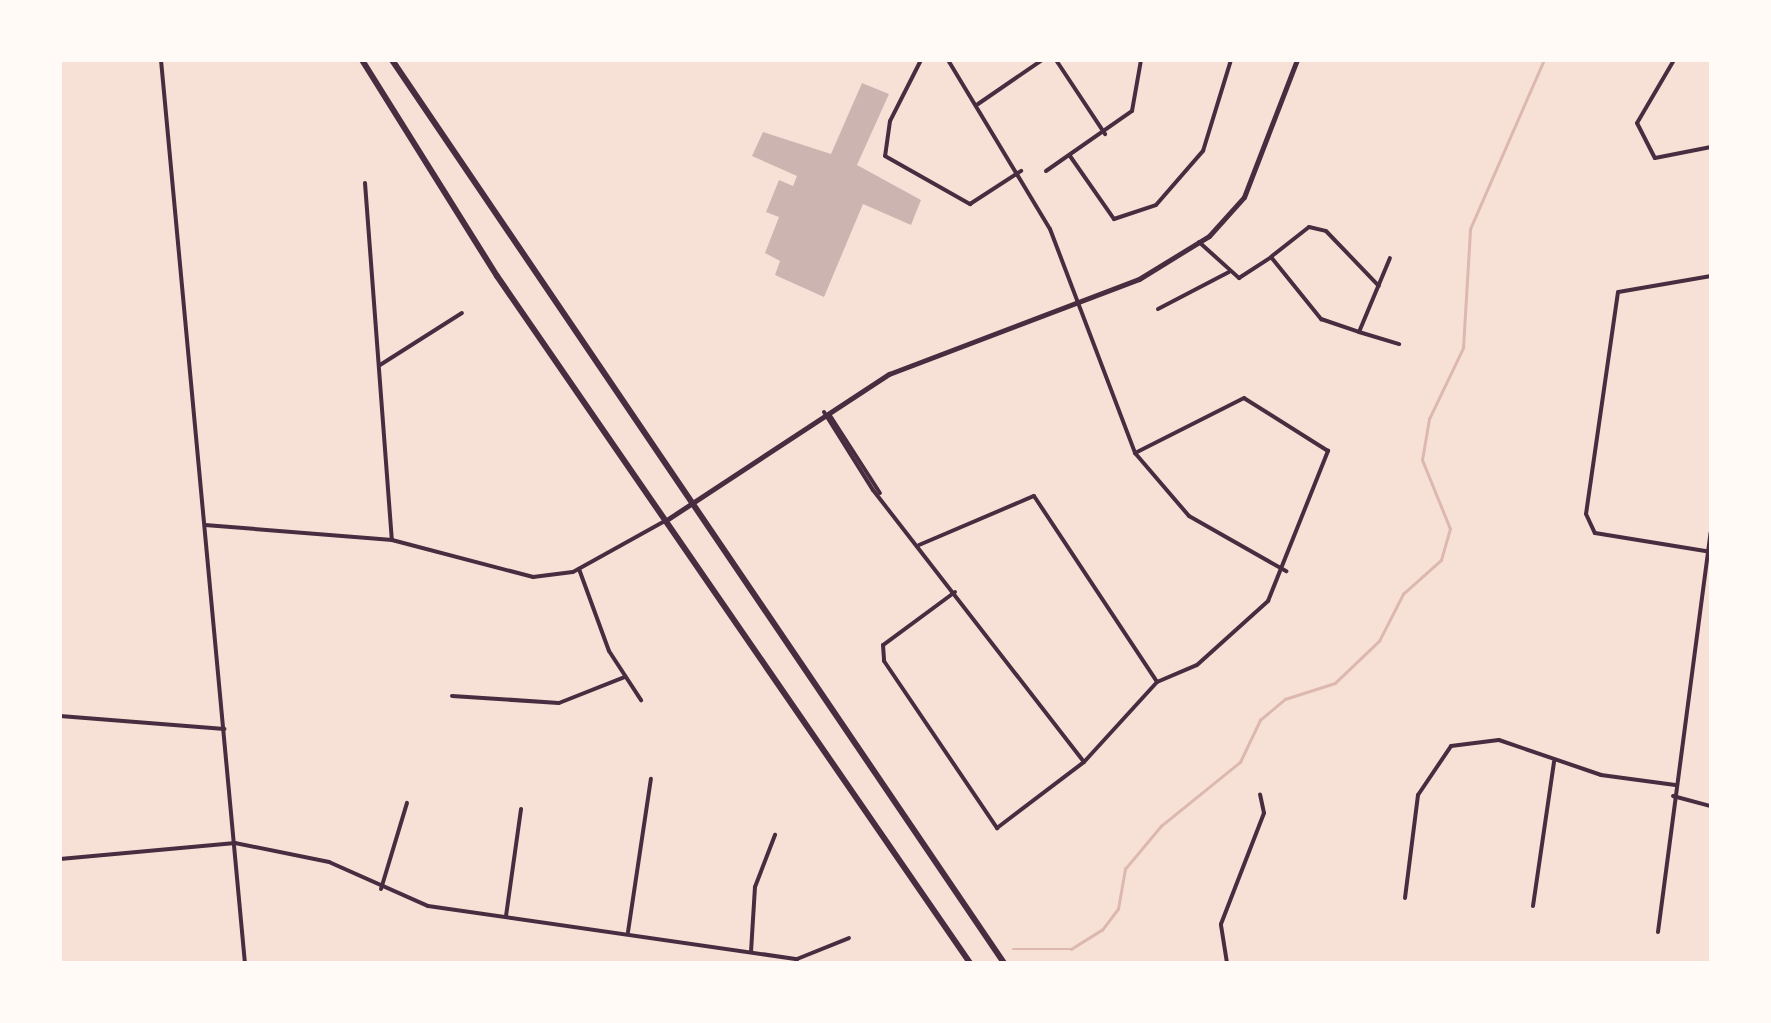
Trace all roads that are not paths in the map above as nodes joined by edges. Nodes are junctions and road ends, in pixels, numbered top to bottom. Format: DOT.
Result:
graph roads {
  1 [pos="161,60"];
  2 [pos="362,60"];
  3 [pos="392,60"];
  4 [pos="921,60"];
  5 [pos="948,60"];
  6 [pos="1042,60"];
  7 [pos="1056,60"];
  8 [pos="1141,60"];
  9 [pos="1231,60"];
  10 [pos="1296,60"];
  11 [pos="1674,60"];
  12 [pos="978,104"];
  13 [pos="1105,134"];
  14 [pos="1711,147"];
  15 [pos="1070,156"];
  16 [pos="1021,171"];
  17 [pos="1046,171"];
  18 [pos="365,183"];
  19 [pos="1199,242"];
  20 [pos="1272,257"];
  21 [pos="1390,258"];
  22 [pos="1228,272"];
  23 [pos="1711,276"];
  24 [pos="1379,286"];
  25 [pos="1076,306"];
  26 [pos="1158,309"];
  27 [pos="462,314"];
  28 [pos="1359,332"];
  29 [pos="1399,344"];
  30 [pos="380,365"];
  31 [pos="824,412"];
  32 [pos="1135,452"];
  33 [pos="880,493"];
  34 [pos="688,504"];
  35 [pos="666,521"];
  36 [pos="205,525"];
  37 [pos="1711,532"];
  38 [pos="392,540"];
  39 [pos="919,545"];
  40 [pos="1710,552"];
  41 [pos="578,569"];
  42 [pos="1286,571"];
  43 [pos="956,592"];
  44 [pos="625,677"];
  45 [pos="1158,682"];
  46 [pos="452,696"];
  47 [pos="641,700"];
  48 [pos="60,716"];
  49 [pos="224,729"];
  50 [pos="1084,762"];
  51 [pos="1554,762"];
  52 [pos="651,779"];
  53 [pos="1676,785"];
  54 [pos="1260,794"];
  55 [pos="1673,796"];
  56 [pos="407,803"];
  57 [pos="1711,806"];
  58 [pos="522,809"];
  59 [pos="776,836"];
  60 [pos="235,843"];
  61 [pos="60,859"];
  62 [pos="381,889"];
  63 [pos="1404,898"];
  64 [pos="1533,906"];
  65 [pos="506,916"];
  66 [pos="1658,932"];
  67 [pos="628,933"];
  68 [pos="849,938"];
  69 [pos="752,952"];
  70 [pos="244,963"];
  71 [pos="970,963"];
  72 [pos="1004,963"];
  73 [pos="1227,963"];
  1 -- 36 [label="street"];
  2 -- 35 [label="highway"];
  3 -- 34 [label="highway"];
  4 -- 16 [label="street"];
  5 -- 12 [label="street"];
  6 -- 12 [label="street"];
  7 -- 13 [label="street"];
  8 -- 13 [label="street"];
  9 -- 15 [label="street"];
  10 -- 19 [label="street"];
  11 -- 14 [label="street"];
  12 -- 16 [label="street"];
  13 -- 15 [label="street"];
  15 -- 17 [label="street"];
  16 -- 25 [label="street"];
  18 -- 30 [label="street"];
  19 -- 22 [label="street"];
  19 -- 25 [label="street"];
  20 -- 22 [label="street"];
  20 -- 24 [label="street"];
  20 -- 28 [label="street"];
  21 -- 24 [label="street"];
  22 -- 26 [label="street"];
  23 -- 40 [label="street"];
  24 -- 28 [label="street"];
  25 -- 31 [label="street"];
  25 -- 32 [label="street"];
  27 -- 30 [label="street"];
  28 -- 29 [label="street"];
  30 -- 38 [label="street"];
  31 -- 33 [label="street"];
  31 -- 33 [label="street"];
  31 -- 34 [label="street"];
  32 -- 42 [label="street"];
  32 -- 42 [label="street"];
  33 -- 39 [label="street"];
  34 -- 35 [label="street"];
  34 -- 72 [label="highway"];
  35 -- 41 [label="street"];
  35 -- 71 [label="highway"];
  36 -- 38 [label="street"];
  36 -- 49 [label="street"];
  37 -- 40 [label="street"];
  38 -- 41 [label="street"];
  39 -- 43 [label="street"];
  39 -- 45 [label="street"];
  40 -- 53 [label="street"];
  41 -- 44 [label="street"];
  42 -- 45 [label="street"];
  43 -- 50 [label="street"];
  43 -- 50 [label="street"];
  44 -- 46 [label="street"];
  44 -- 47 [label="street"];
  45 -- 50 [label="street"];
  48 -- 49 [label="street"];
  49 -- 60 [label="street"];
  51 -- 53 [label="street"];
  51 -- 63 [label="street"];
  51 -- 64 [label="street"];
  52 -- 67 [label="street"];
  53 -- 55 [label="street"];
  54 -- 73 [label="street"];
  55 -- 57 [label="street"];
  55 -- 66 [label="street"];
  56 -- 62 [label="street"];
  58 -- 65 [label="street"];
  59 -- 69 [label="street"];
  60 -- 61 [label="street"];
  60 -- 62 [label="street"];
  60 -- 70 [label="street"];
  62 -- 65 [label="street"];
  65 -- 67 [label="street"];
  67 -- 69 [label="street"];
  68 -- 69 [label="street"];
}
